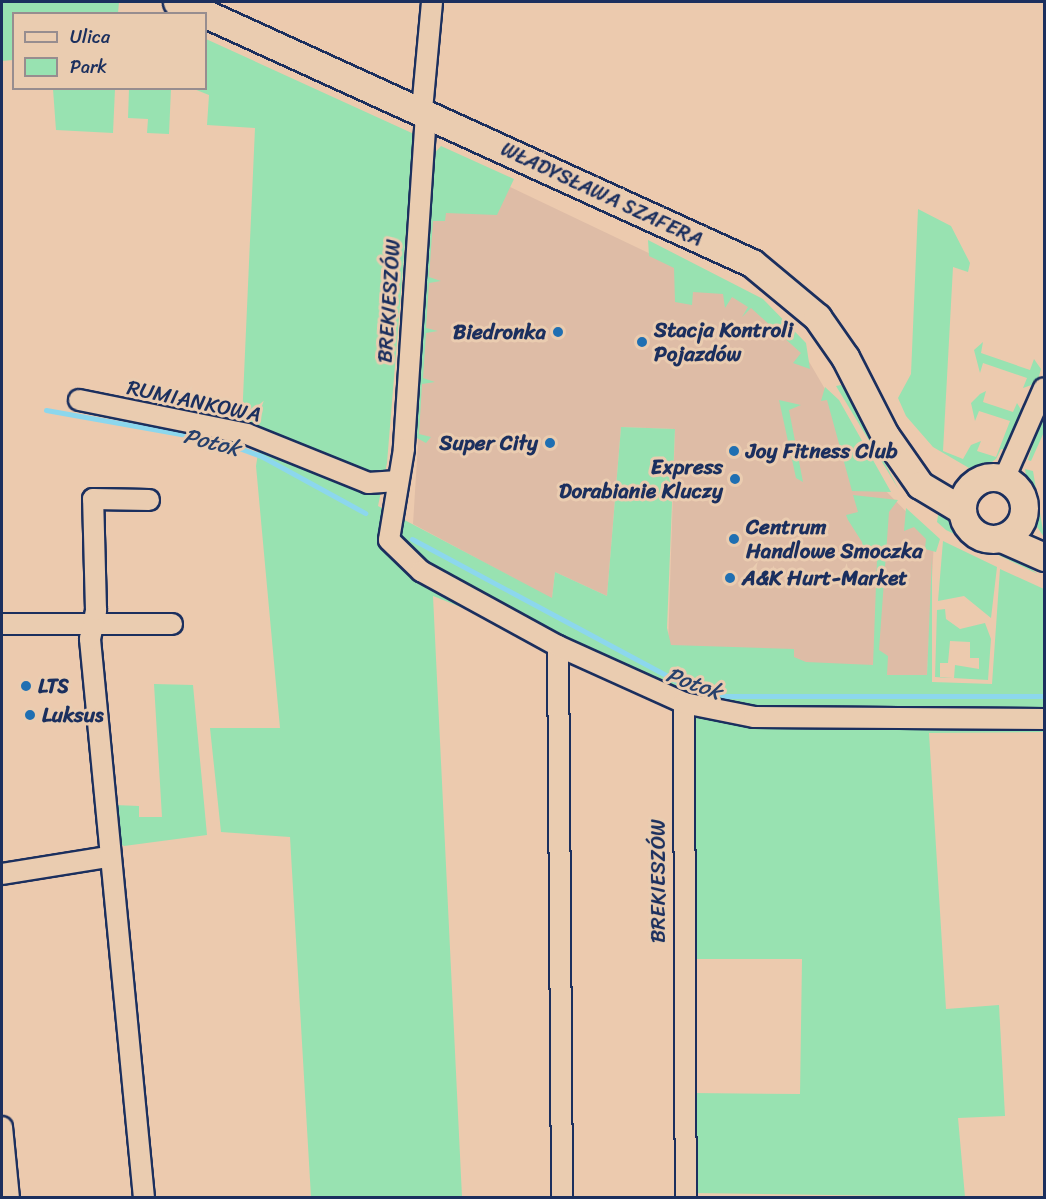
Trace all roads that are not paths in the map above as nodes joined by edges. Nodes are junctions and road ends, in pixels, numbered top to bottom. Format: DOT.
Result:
graph roads {
  1 [pos="177,2"];
  2 [pos="432,2"];
  3 [pos="200,12"];
  4 [pos="207,15"];
  5 [pos="424,112"];
  6 [pos="1044,388"];
  7 [pos="79,400"];
  8 [pos="1004,479"];
  9 [pos="397,486"];
  10 [pos="968,498"];
  11 [pos="149,500"];
  12 [pos="1022,520"];
  13 [pos="1002,538"];
  14 [pos="1044,545"];
  15 [pos="1044,556"];
  16 [pos="93,622"];
  17 [pos="2,624"];
  18 [pos="172,624"];
  19 [pos="558,646"];
  20 [pos="684,703"];
  21 [pos="1044,719"];
  22 [pos="108,856"];
  23 [pos="2,874"];
  24 [pos="2,1127"];
  25 [pos="9,1197"];
  26 [pos="144,1197"];
  27 [pos="562,1197"];
  28 [pos="686,1197"];
  1 -- 3 [label="street, WŁADYSŁAWA SZAFERA"];
  2 -- 5 [label="street, BREKIESZÓW"];
  4 -- 5 [label="street, WŁADYSŁAWA SZAFERA"];
  5 -- 9 [label="street, BREKIESZÓW"];
  5 -- 10 [label="street, WŁADYSŁAWA SZAFERA"];
  6 -- 8 [label="street"];
  7 -- 9 [label="street, RUMIANKOWA"];
  8 -- 10 [label="street"];
  8 -- 12 [label="street"];
  9 -- 19 [label="street, BREKIESZÓW"];
  10 -- 13 [label="street"];
  11 -- 16 [label="street"];
  12 -- 13 [label="street"];
  12 -- 14 [label="street"];
  13 -- 15 [label="street"];
  16 -- 17 [label="street"];
  16 -- 18 [label="street"];
  16 -- 22 [label="street"];
  19 -- 20 [label="street"];
  19 -- 27 [label="street"];
  20 -- 21 [label="street"];
  20 -- 28 [label="street, BREKIESZÓW"];
  22 -- 23 [label="street"];
  22 -- 26 [label="street"];
  24 -- 25 [label="street"];
}
